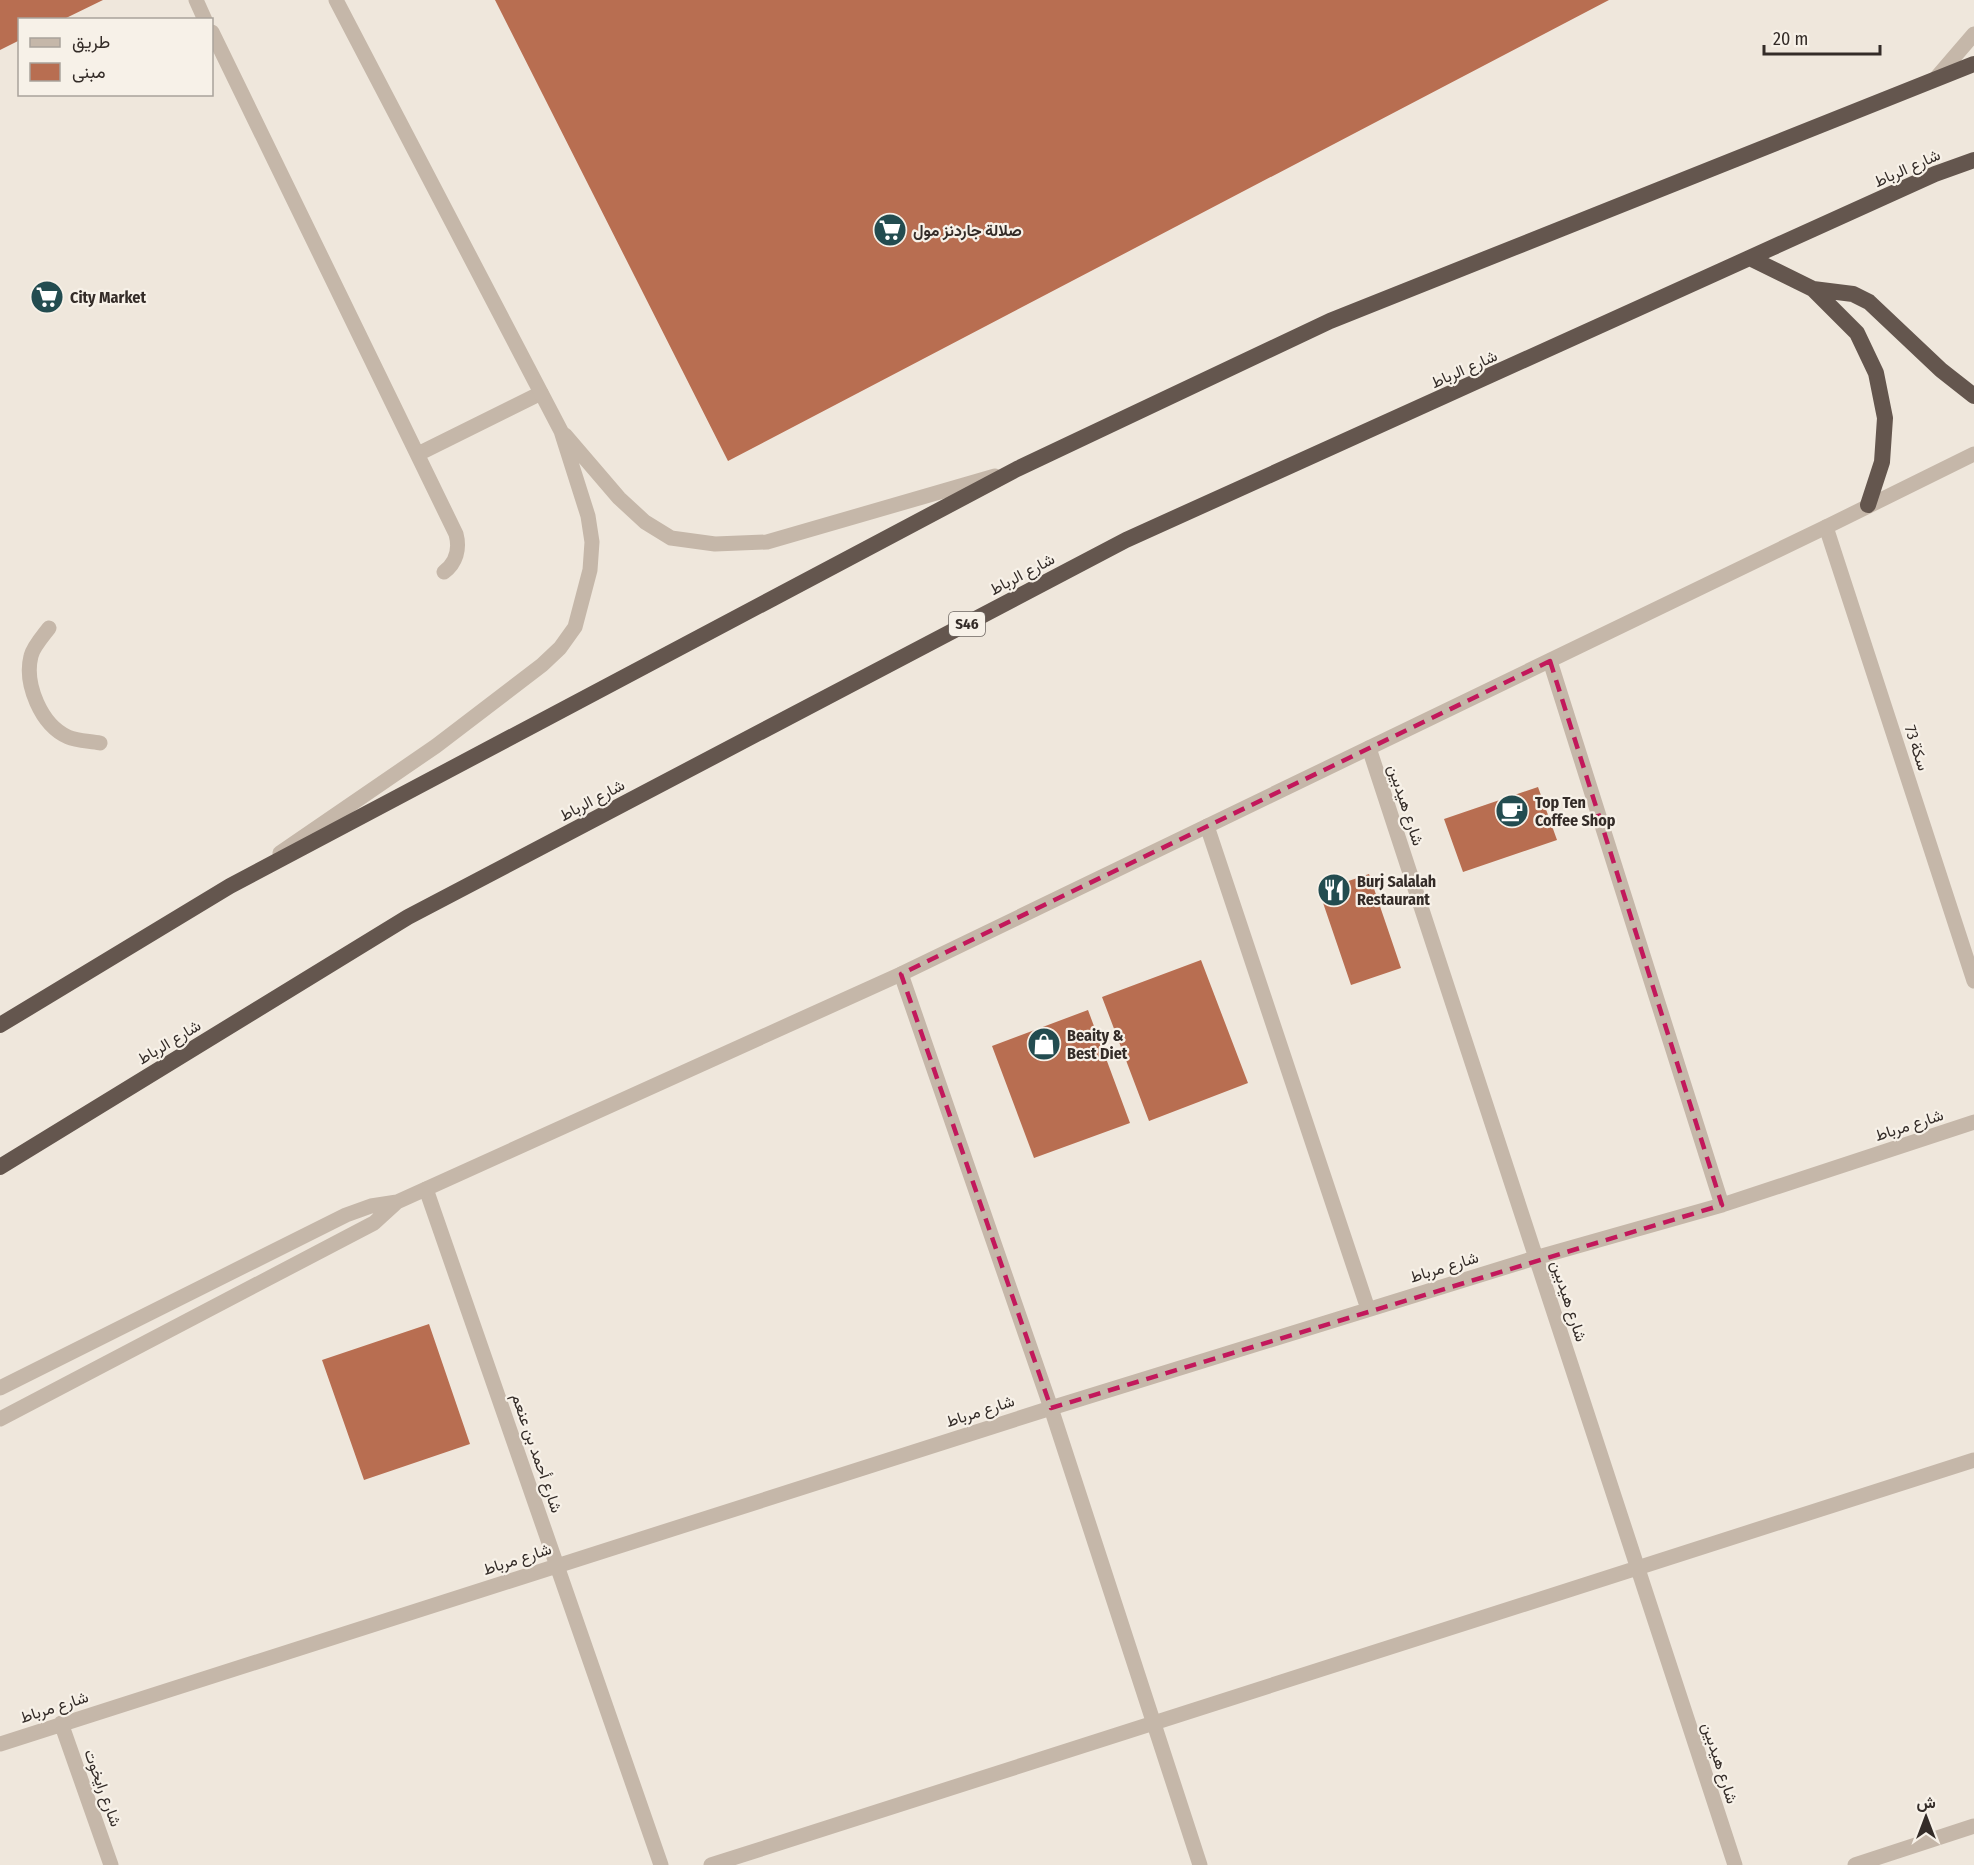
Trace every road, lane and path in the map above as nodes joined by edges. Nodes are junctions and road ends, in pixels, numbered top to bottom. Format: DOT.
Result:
graph roads {
  1 [pos="196,0"];
  2 [pos="336,0"];
  3 [pos="204,18"];
  4 [pos="213,34"];
  5 [pos="1974,34"];
  6 [pos="1974,64"];
  7 [pos="1937,77"];
  8 [pos="1974,160"];
  9 [pos="1752,259"];
  10 [pos="1813,289"];
  11 [pos="541,393"];
  12 [pos="1974,396"];
  13 [pos="561,430"];
  14 [pos="418,454"];
  15 [pos="1974,454"];
  16 [pos="1017,469"];
  17 [pos="1868,505"];
  18 [pos="1826,528"];
  19 [pos="444,572"];
  20 [pos="49,628"];
  21 [pos="1550,661"];
  22 [pos="100,743"];
  23 [pos="1369,748"];
  24 [pos="1207,826"];
  25 [pos="230,886"];
  26 [pos="901,974"];
  27 [pos="1974,981"];
  28 [pos="0,1025"];
  29 [pos="1974,1122"];
  30 [pos="0,1167"];
  31 [pos="426,1189"];
  32 [pos="397,1202"];
  33 [pos="1722,1205"];
  34 [pos="1535,1258"];
  35 [pos="1368,1309"];
  36 [pos="0,1388"];
  37 [pos="1051,1408"];
  38 [pos="0,1419"];
  39 [pos="1974,1460"];
  40 [pos="556,1565"];
  41 [pos="1637,1567"];
  42 [pos="61,1723"];
  43 [pos="1152,1723"];
  44 [pos="0,1744"];
  45 [pos="1974,1826"];
  46 [pos="111,1865"];
  47 [pos="661,1865"];
  48 [pos="711,1865"];
  49 [pos="1200,1865"];
  50 [pos="1735,1865"];
  51 [pos="1855,1865"];
  1 -- 3 [label="street"];
  2 -- 11 [label="street"];
  4 -- 14 [label="street"];
  5 -- 7 [label="street"];
  6 -- 7 [label="highway"];
  7 -- 16 [label="highway"];
  8 -- 9 [label="highway, شارع الرباط / S46"];
  9 -- 10 [label="highway"];
  9 -- 30 [label="highway, شارع الرباط / S46"];
  10 -- 12 [label="highway"];
  10 -- 17 [label="highway"];
  11 -- 13 [label="street"];
  11 -- 14 [label="street"];
  13 -- 16 [label="street"];
  13 -- 25 [label="street"];
  14 -- 19 [label="street"];
  15 -- 17 [label="street"];
  16 -- 25 [label="highway"];
  17 -- 18 [label="street"];
  18 -- 21 [label="street"];
  18 -- 27 [label="street, سكة 73"];
  20 -- 22 [label="street"];
  21 -- 23 [label="street"];
  21 -- 33 [label="street"];
  23 -- 24 [label="street"];
  23 -- 34 [label="street, شارع هيدبين"];
  24 -- 26 [label="street"];
  24 -- 35 [label="street"];
  25 -- 28 [label="highway"];
  26 -- 31 [label="street"];
  26 -- 37 [label="street"];
  29 -- 33 [label="street, شارع مرباط"];
  31 -- 32 [label="street"];
  31 -- 40 [label="street, شارع أحمد بن عنعم"];
  32 -- 36 [label="street"];
  32 -- 38 [label="street"];
  33 -- 34 [label="street, شارع مرباط"];
  34 -- 35 [label="street, شارع مرباط"];
  34 -- 41 [label="street, شارع هيدبين"];
  35 -- 37 [label="street, شارع مرباط"];
  37 -- 40 [label="street, شارع مرباط"];
  37 -- 43 [label="street"];
  39 -- 41 [label="street"];
  40 -- 42 [label="street, شارع مرباط"];
  40 -- 47 [label="street, شارع أحمد بن عنعم"];
  41 -- 43 [label="street"];
  41 -- 50 [label="street, شارع هيدبين"];
  42 -- 44 [label="street, شارع مرباط"];
  42 -- 46 [label="street, شارع رايخوت"];
  43 -- 48 [label="street"];
  43 -- 49 [label="street"];
  45 -- 51 [label="street"];
}
